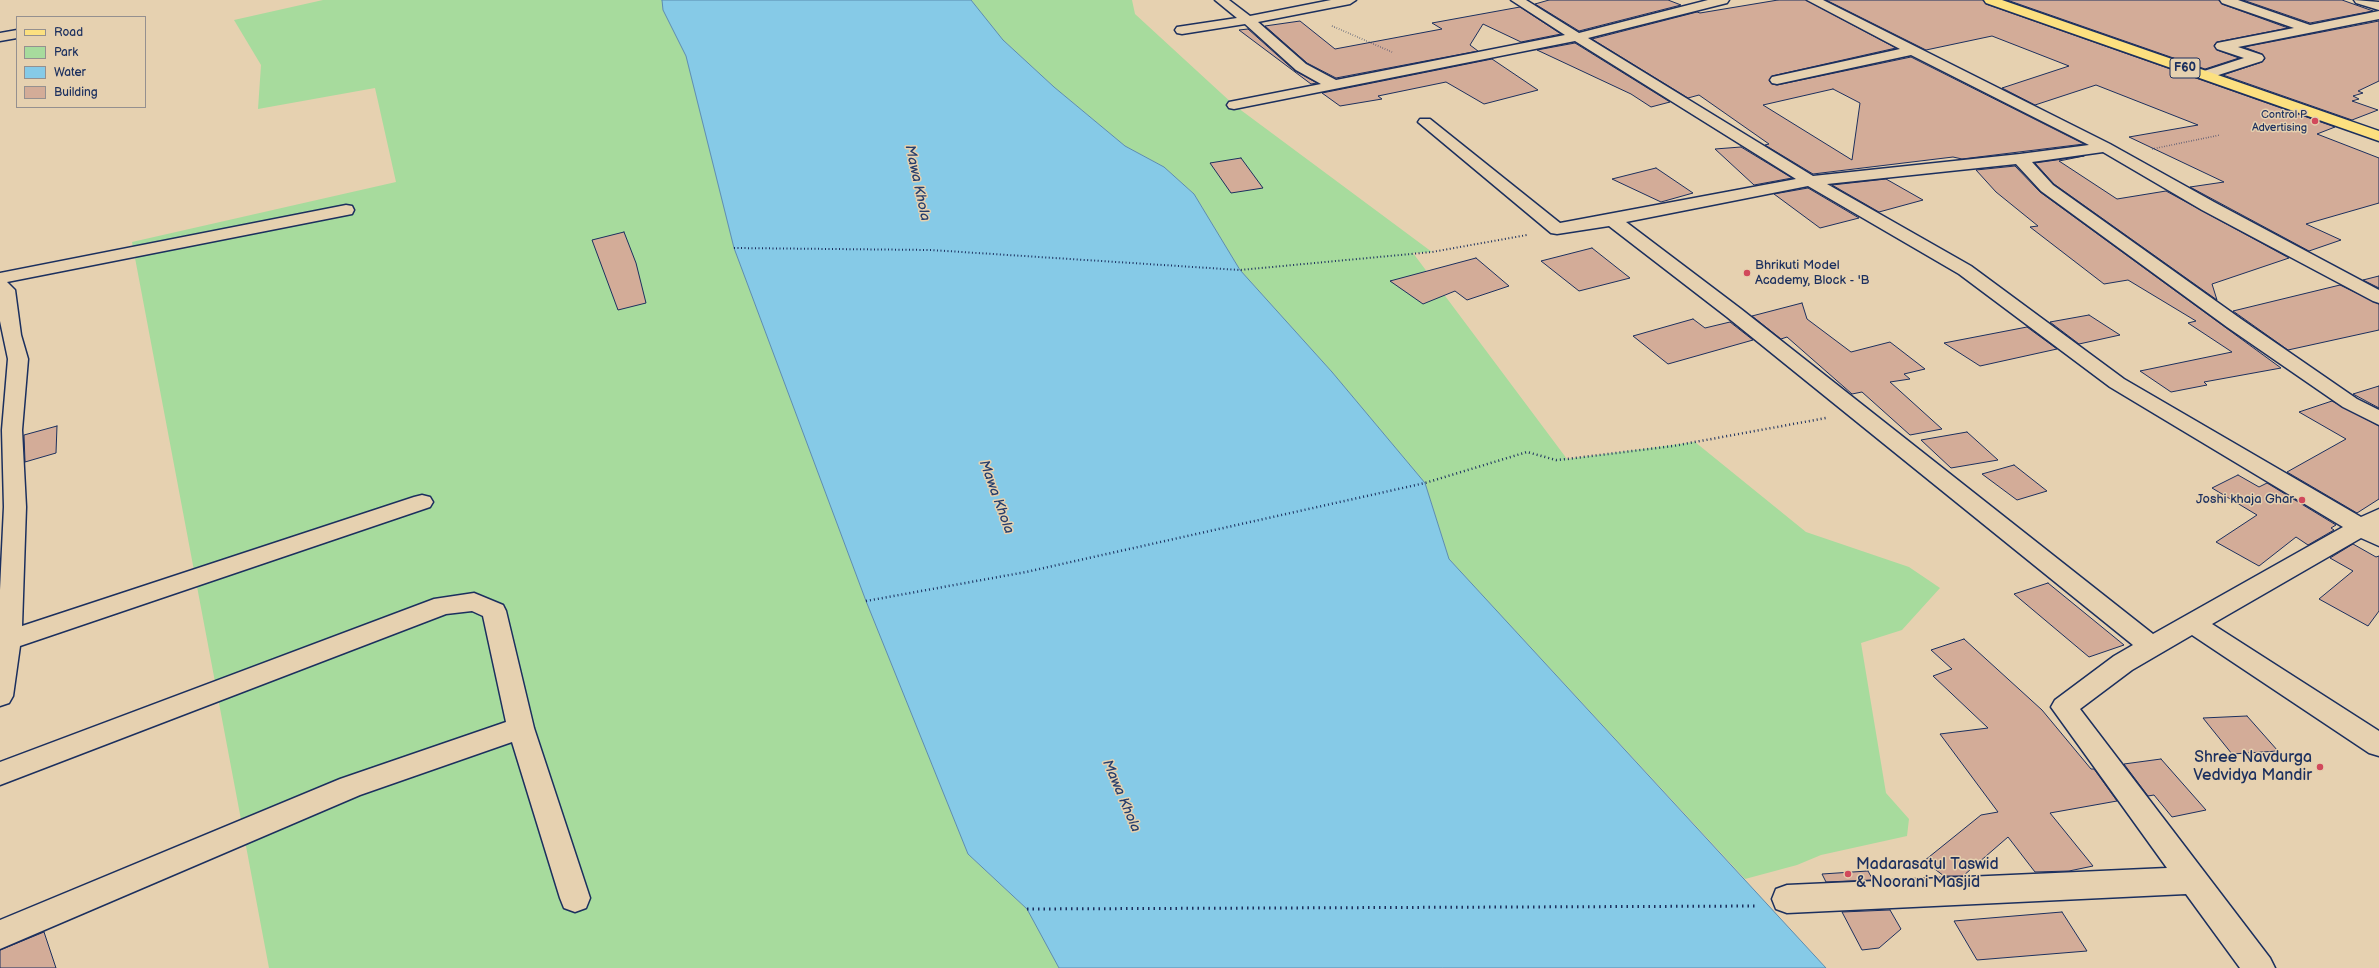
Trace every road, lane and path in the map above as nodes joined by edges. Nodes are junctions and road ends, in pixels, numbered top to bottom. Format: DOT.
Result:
graph roads {
  1 [pos="1220,0"];
  2 [pos="1350,0"];
  3 [pos="1517,0"];
  4 [pos="1723,0"];
  5 [pos="1813,0"];
  6 [pos="1990,0"];
  7 [pos="2226,0"];
  8 [pos="2360,0"];
  9 [pos="2379,6"];
  10 [pos="1296,10"];
  11 [pos="2379,15"];
  12 [pos="1248,20"];
  13 [pos="2308,28"];
  14 [pos="1182,30"];
  15 [pos="16,34"];
  16 [pos="0,37"];
  17 [pos="1577,37"];
  18 [pos="1914,50"];
  19 [pos="1412,69"];
  20 [pos="2206,75"];
  21 [pos="1777,80"];
  22 [pos="1334,85"];
  23 [pos="1234,105"];
  24 [pos="1425,122"];
  25 [pos="2220,135"];
  26 [pos="2379,136"];
  27 [pos="2105,148"];
  28 [pos="2120,156"];
  29 [pos="2020,159"];
  30 [pos="1810,181"];
  31 [pos="346,210"];
  32 [pos="1612,220"];
  33 [pos="1557,229"];
  34 [pos="734,248"];
  35 [pos="0,278"];
  36 [pos="0,285"];
  37 [pos="2379,297"];
  38 [pos="6,336"];
  39 [pos="1858,412"];
  40 [pos="2379,419"];
  41 [pos="422,502"];
  42 [pos="2373,528"];
  43 [pos="866,601"];
  44 [pos="2192,623"];
  45 [pos="4,641"];
  46 [pos="2152,647"];
  47 [pos="0,696"];
  48 [pos="521,728"];
  49 [pos="2379,745"];
  50 [pos="0,774"];
  51 [pos="2194,880"];
  52 [pos="576,898"];
  53 [pos="1775,902"];
  54 [pos="1027,909"];
  55 [pos="0,935"];
  56 [pos="2259,968"];
  1 -- 12 [label="street"];
  2 -- 10 [label="street"];
  3 -- 17 [label="street"];
  4 -- 17 [label="street"];
  5 -- 18 [label="street"];
  6 -- 20 [label="main road, F60"];
  7 -- 13 [label="street"];
  8 -- 9 [label="street"];
  10 -- 12 [label="street"];
  10 -- 19 [label="path"];
  11 -- 13 [label="street"];
  12 -- 14 [label="street"];
  12 -- 22 [label="street"];
  13 -- 20 [label="street"];
  15 -- 16 [label="street"];
  17 -- 19 [label="street"];
  17 -- 30 [label="street"];
  18 -- 21 [label="street"];
  18 -- 27 [label="street"];
  19 -- 22 [label="street"];
  20 -- 26 [label="main road, F60"];
  22 -- 23 [label="street"];
  24 -- 33 [label="street"];
  25 -- 28 [label="path"];
  27 -- 28 [label="street"];
  27 -- 29 [label="street"];
  28 -- 37 [label="street"];
  29 -- 30 [label="street"];
  29 -- 40 [label="street"];
  30 -- 32 [label="street"];
  30 -- 42 [label="street"];
  31 -- 35 [label="street"];
  32 -- 33 [label="street"];
  32 -- 39 [label="street"];
  33 -- 34 [label="path"];
  36 -- 38 [label="street"];
  38 -- 45 [label="street"];
  39 -- 43 [label="path"];
  39 -- 46 [label="street"];
  41 -- 45 [label="street"];
  42 -- 44 [label="street"];
  44 -- 46 [label="street"];
  44 -- 49 [label="street"];
  45 -- 47 [label="street"];
  46 -- 51 [label="street"];
  48 -- 50 [label="street"];
  48 -- 52 [label="street"];
  48 -- 55 [label="street"];
  51 -- 53 [label="street"];
  51 -- 56 [label="street"];
  53 -- 54 [label="path"];
}
